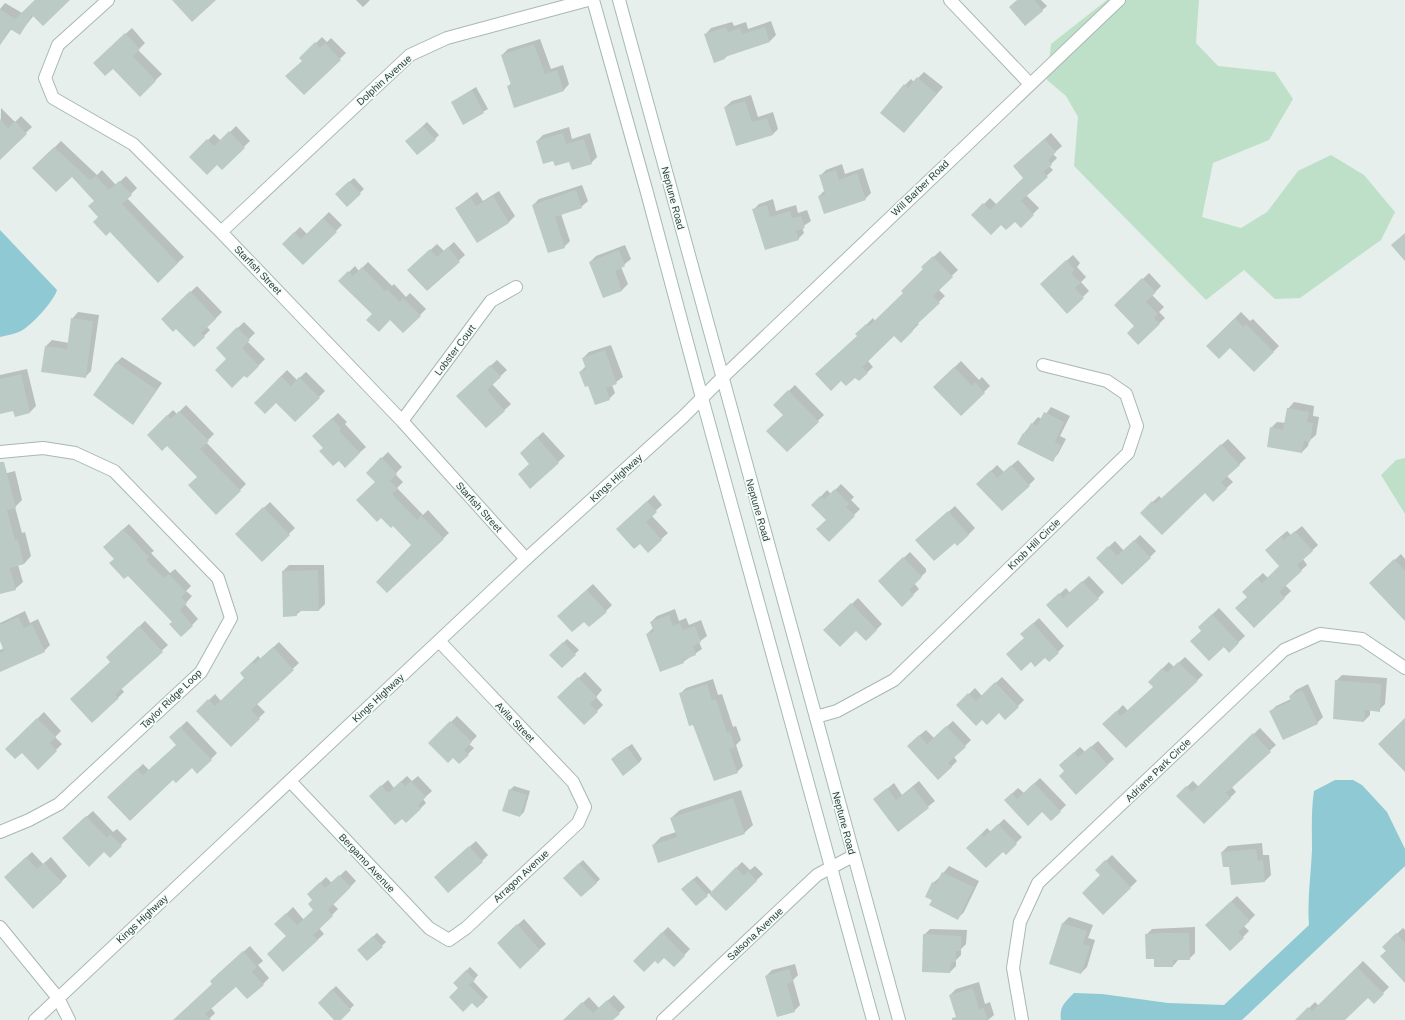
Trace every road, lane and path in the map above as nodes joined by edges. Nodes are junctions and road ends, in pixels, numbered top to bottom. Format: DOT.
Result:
graph roads {
  1 [pos="108,0"];
  2 [pos="588,0"];
  3 [pos="593,0"];
  4 [pos="619,0"];
  5 [pos="950,0"];
  6 [pos="1119,0"];
  7 [pos="1030,84"];
  8 [pos="221,232"];
  9 [pos="516,287"];
  10 [pos="1043,365"];
  11 [pos="723,377"];
  12 [pos="702,398"];
  13 [pos="402,421"];
  14 [pos="0,452"];
  15 [pos="526,559"];
  16 [pos="439,641"];
  17 [pos="1405,668"];
  18 [pos="816,717"];
  19 [pos="290,781"];
  20 [pos="585,807"];
  21 [pos="0,832"];
  22 [pos="853,856"];
  23 [pos="832,867"];
  24 [pos="0,927"];
  25 [pos="449,940"];
  26 [pos="58,998"];
  27 [pos="35,1020"];
  28 [pos="69,1020"];
  29 [pos="663,1020"];
  30 [pos="873,1020"];
  31 [pos="899,1020"];
  32 [pos="1022,1020"];
  1 -- 8 [label="street, Starfish Street"];
  2 -- 8 [label="street, Dolphin Avenue"];
  3 -- 12 [label="street"];
  4 -- 11 [label="street, Neptune Road"];
  5 -- 7 [label="street"];
  6 -- 7 [label="street, Will Barber Road"];
  7 -- 11 [label="street, Will Barber Road"];
  8 -- 13 [label="street, Starfish Street"];
  9 -- 13 [label="street, Lobster Court"];
  10 -- 18 [label="street, Knob Hill Circle"];
  11 -- 12 [label="street, Kings Highway"];
  11 -- 18 [label="street, Neptune Road"];
  12 -- 15 [label="street, Kings Highway"];
  12 -- 23 [label="street"];
  13 -- 15 [label="street, Starfish Street"];
  14 -- 21 [label="street, Taylor Ridge Loop"];
  15 -- 16 [label="street, Kings Highway"];
  16 -- 19 [label="street, Kings Highway"];
  16 -- 20 [label="street, Avila Street"];
  17 -- 32 [label="street, Adriane Park Circle"];
  18 -- 22 [label="street, Neptune Road"];
  19 -- 25 [label="street, Bergamo Avenue"];
  19 -- 26 [label="street, Kings Highway"];
  20 -- 25 [label="street, Arragon Avenue"];
  22 -- 23 [label="street, Salsona Avenue"];
  22 -- 31 [label="street, Neptune Road"];
  23 -- 29 [label="street, Salsona Avenue"];
  23 -- 30 [label="street"];
  24 -- 26 [label="street"];
  26 -- 27 [label="street, Kings Highway"];
  26 -- 28 [label="street"];
}
